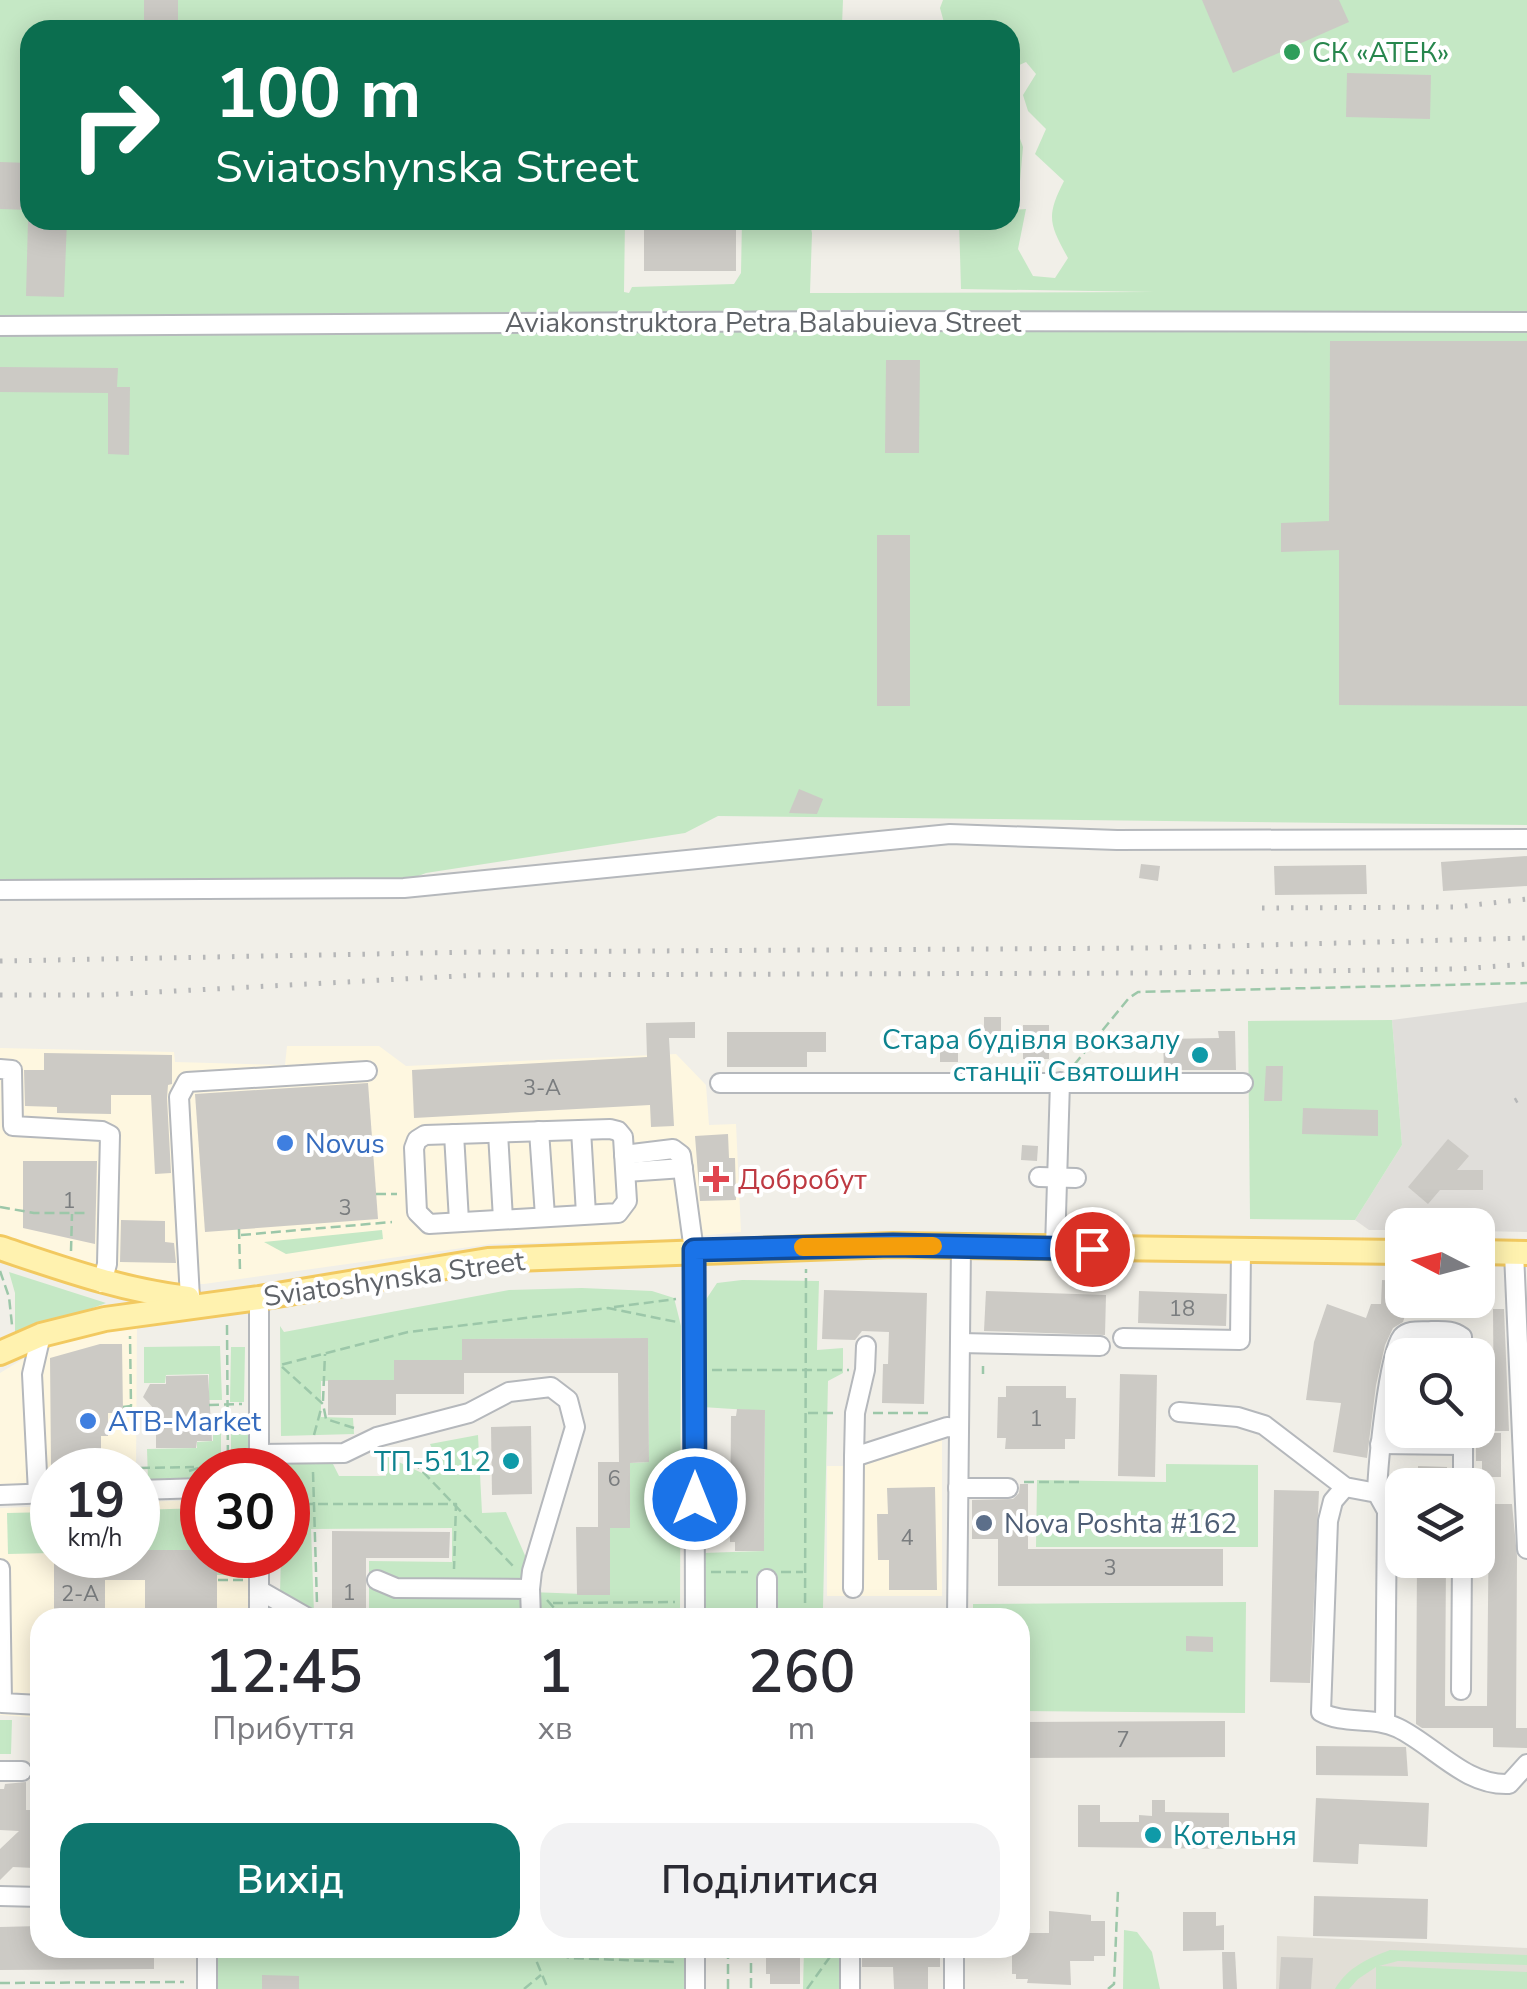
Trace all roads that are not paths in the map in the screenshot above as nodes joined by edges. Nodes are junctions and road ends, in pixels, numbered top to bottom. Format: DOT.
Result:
graph roads {
  1 [pos="1527,322"];
  2 [pos="0,326"];
  3 [pos="1527,839"];
  4 [pos="0,890"];
  5 [pos="0,1069"];
  6 [pos="367,1071"];
  7 [pos="1060,1082"];
  8 [pos="720,1083"];
  9 [pos="1243,1083"];
  10 [pos="581,1130"];
  11 [pos="540,1131"];
  12 [pos="498,1132"];
  13 [pos="454,1134"];
  14 [pos="625,1164"];
  15 [pos="586,1214"];
  16 [pos="545,1216"];
  17 [pos="503,1219"];
  18 [pos="459,1222"];
  19 [pos="961,1246"];
  20 [pos="0,1248"];
  21 [pos="1056,1248"];
  22 [pos="694,1250"];
  23 [pos="1241,1250"];
  24 [pos="1385,1252"];
  25 [pos="1495,1252"];
  26 [pos="1520,1253"];
  27 [pos="102,1283"];
  28 [pos="1521,1285"];
  29 [pos="190,1298"];
  30 [pos="259,1298"];
  31 [pos="227,1313"];
  32 [pos="42,1335"];
  33 [pos="1123,1338"];
  34 [pos="1402,1338"];
  35 [pos="1462,1338"];
  36 [pos="960,1343"];
  37 [pos="866,1346"];
  38 [pos="1100,1346"];
  39 [pos="4,1348"];
  40 [pos="32,1374"];
  41 [pos="1179,1412"];
  42 [pos="1385,1415"];
  43 [pos="959,1428"];
  44 [pos="1380,1444"];
  45 [pos="1385,1444"];
  46 [pos="40,1448"];
  47 [pos="259,1448"];
  48 [pos="310,1454"];
  49 [pos="854,1457"];
  50 [pos="1346,1487"];
  51 [pos="958,1488"];
  52 [pos="1008,1488"];
  53 [pos="1376,1493"];
  54 [pos="30,1494"];
  55 [pos="0,1495"];
  56 [pos="1527,1549"];
  57 [pos="0,1568"];
  58 [pos="256,1578"];
  59 [pos="1462,1578"];
  60 [pos="767,1579"];
  61 [pos="377,1580"];
  62 [pos="255,1585"];
  63 [pos="853,1588"];
  64 [pos="530,1589"];
  65 [pos="258,1608"];
  66 [pos="292,1608"];
  67 [pos="531,1608"];
  68 [pos="695,1608"];
  69 [pos="768,1608"];
  70 [pos="951,1608"];
  71 [pos="1461,1690"];
  72 [pos="30,1704"];
  73 [pos="1385,1722"];
  74 [pos="1527,1764"];
  75 [pos="0,1771"];
  76 [pos="22,1771"];
  77 [pos="0,1896"];
  78 [pos="30,1897"];
  79 [pos="207,1958"];
  80 [pos="690,1958"];
  81 [pos="850,1958"];
  82 [pos="954,1958"];
  83 [pos="207,1989"];
  84 [pos="696,1989"];
  85 [pos="850,1989"];
  86 [pos="954,1989"];
  1 -- 2 [label="street, Aviakonstruktora Petra Balabuieva Street"];
  3 -- 4 [label="street"];
  5 -- 27 [label="street"];
  6 -- 29 [label="street"];
  7 -- 8 [label="street"];
  7 -- 9 [label="street"];
  7 -- 21 [label="street"];
  10 -- 11 [label="street"];
  10 -- 14 [label="street"];
  10 -- 15 [label="street"];
  11 -- 12 [label="street"];
  11 -- 16 [label="street"];
  12 -- 13 [label="street"];
  12 -- 17 [label="street"];
  13 -- 18 [label="street"];
  13 -- 18 [label="street"];
  14 -- 15 [label="street"];
  14 -- 22 [label="street"];
  15 -- 16 [label="street"];
  16 -- 17 [label="street"];
  17 -- 18 [label="street"];
  19 -- 21 [label="main road, Sviatoshynska Street"];
  19 -- 22 [label="main road, Sviatoshynska Street"];
  19 -- 36 [label="street"];
  20 -- 27 [label="main road, Sviatoshynska Street"];
  21 -- 23 [label="main road, Sviatoshynska Street"];
  22 -- 30 [label="main road, Sviatoshynska Street"];
  22 -- 68 [label="street"];
  23 -- 24 [label="main road, Sviatoshynska Street"];
  23 -- 33 [label="street"];
  25 -- 26 [label="main road"];
  26 -- 28 [label="street"];
  27 -- 29 [label="main road, Sviatoshynska Street"];
  28 -- 56 [label="street"];
  29 -- 31 [label="main road, Sviatoshynska Street"];
  30 -- 31 [label="main road, Sviatoshynska Street"];
  30 -- 47 [label="street"];
  31 -- 32 [label="main road, Sviatoshynska Street"];
  32 -- 39 [label="main road, Sviatoshynska Street"];
  32 -- 40 [label="street"];
  34 -- 35 [label="street"];
  36 -- 38 [label="street"];
  36 -- 43 [label="street"];
  37 -- 49 [label="street"];
  39 -- 40 [label="street"];
  40 -- 46 [label="street"];
  41 -- 50 [label="street"];
  42 -- 44 [label="street"];
  43 -- 49 [label="street"];
  43 -- 51 [label="street"];
  44 -- 45 [label="street"];
  44 -- 53 [label="street"];
  48 -- 64 [label="street"];
  49 -- 63 [label="street"];
  50 -- 53 [label="street"];
  50 -- 73 [label="street"];
  51 -- 52 [label="street"];
  51 -- 70 [label="street"];
  53 -- 73 [label="street"];
  54 -- 55 [label="street"];
  57 -- 72 [label="street"];
  58 -- 62 [label="street"];
  59 -- 71 [label="street"];
  60 -- 69 [label="street"];
  61 -- 64 [label="street"];
  62 -- 65 [label="street"];
  62 -- 66 [label="street"];
  64 -- 67 [label="street"];
  73 -- 74 [label="street"];
  75 -- 76 [label="street"];
  77 -- 78 [label="street"];
  79 -- 83 [label="street"];
  80 -- 84 [label="street"];
  81 -- 85 [label="street"];
  82 -- 86 [label="street"];
}
